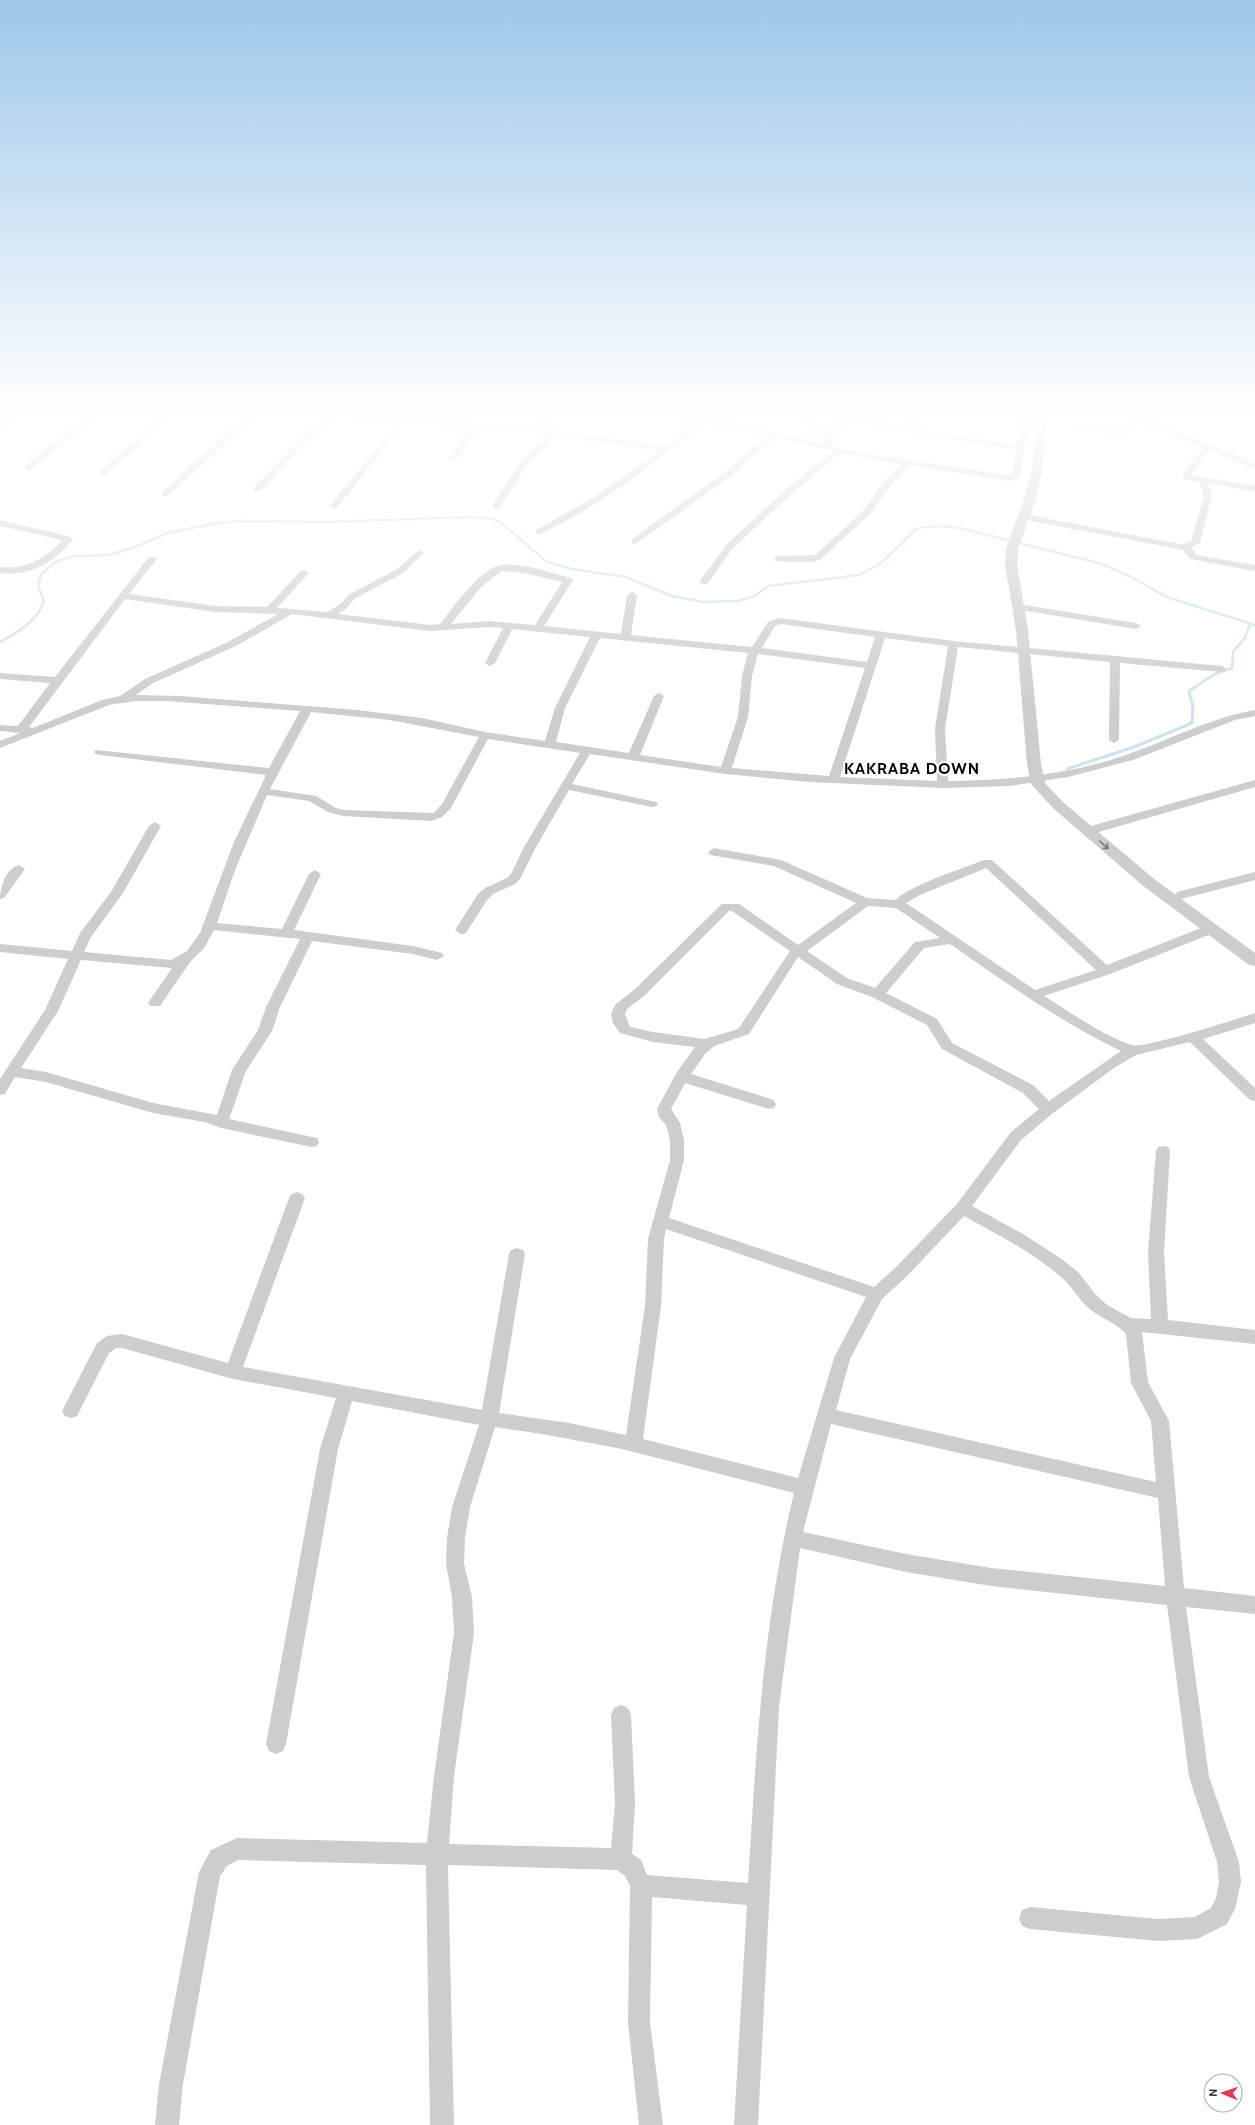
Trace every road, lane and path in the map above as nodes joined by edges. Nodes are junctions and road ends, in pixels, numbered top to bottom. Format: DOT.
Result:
graph roads {
  1 [pos="573,515"];
  2 [pos="671,515"];
  3 [pos="763,515"];
  4 [pos="864,515"];
  5 [pos="1203,515"];
  6 [pos="1024,517"];
  7 [pos="0,523"];
  8 [pos="539,532"];
  9 [pos="635,541"];
  10 [pos="1186,546"];
  11 [pos="419,553"];
  12 [pos="152,559"];
  13 [pos="778,559"];
  14 [pos="1255,568"];
  15 [pos="0,570"];
  16 [pos="304,573"];
  17 [pos="704,582"];
  18 [pos="632,595"];
  19 [pos="123,596"];
  20 [pos="1018,608"];
  21 [pos="269,611"];
  22 [pos="290,611"];
  23 [pos="328,616"];
  24 [pos="509,626"];
  25 [pos="1136,626"];
  26 [pos="443,627"];
  27 [pos="537,630"];
  28 [pos="881,634"];
  29 [pos="596,635"];
  30 [pos="626,637"];
  31 [pos="953,644"];
  32 [pos="1024,650"];
  33 [pos="754,651"];
  34 [pos="1115,659"];
  35 [pos="490,663"];
  36 [pos="870,666"];
  37 [pos="1222,669"];
  38 [pos="0,676"];
  39 [pos="59,680"];
  40 [pos="659,696"];
  41 [pos="124,698"];
  42 [pos="307,709"];
  43 [pos="1255,713"];
  44 [pos="0,728"];
  45 [pos="21,730"];
  46 [pos="34,730"];
  47 [pos="485,735"];
  48 [pos="1114,740"];
  49 [pos="550,744"];
  50 [pos="0,745"];
  51 [pos="586,750"];
  52 [pos="100,752"];
  53 [pos="633,758"];
  54 [pos="273,772"];
  55 [pos="725,772"];
  56 [pos="1039,776"];
  57 [pos="834,779"];
  58 [pos="1255,783"];
  59 [pos="943,785"];
  60 [pos="565,786"];
  61 [pos="264,791"];
  62 [pos="652,804"];
  63 [pos="155,826"];
  64 [pos="1095,830"];
  65 [pos="714,852"];
  66 [pos="19,869"];
  67 [pos="315,874"];
  68 [pos="1255,876"];
  69 [pos="1182,894"];
  70 [pos="0,895"];
  71 [pos="865,902"];
  72 [pos="899,904"];
  73 [pos="210,926"];
  74 [pos="1212,929"];
  75 [pos="461,930"];
  76 [pos="286,933"];
  77 [pos="308,936"];
  78 [pos="951,940"];
  79 [pos="0,948"];
  80 [pos="1255,948"];
  81 [pos="797,952"];
  82 [pos="76,955"];
  83 [pos="437,956"];
  84 [pos="184,960"];
  85 [pos="1255,961"];
  86 [pos="1105,971"];
  87 [pos="877,994"];
  88 [pos="1033,995"];
  89 [pos="155,1004"];
  90 [pos="1255,1018"];
  91 [pos="1193,1037"];
  92 [pos="706,1044"];
  93 [pos="1132,1051"];
  94 [pos="12,1072"];
  95 [pos="682,1076"];
  96 [pos="0,1090"];
  97 [pos="1255,1096"];
  98 [pos="768,1104"];
  99 [pos="1048,1109"];
  100 [pos="221,1123"];
  101 [pos="312,1142"];
  102 [pos="1163,1151"];
  103 [pos="298,1198"];
  104 [pos="962,1208"];
  105 [pos="660,1221"];
  106 [pos="517,1254"];
  107 [pos="876,1294"];
  108 [pos="1129,1325"];
  109 [pos="1160,1326"];
  110 [pos="1255,1337"];
  111 [pos="233,1372"];
  112 [pos="346,1393"];
  113 [pos="71,1411"];
  114 [pos="826,1415"];
  115 [pos="489,1419"];
  116 [pos="634,1443"];
  117 [pos="804,1488"];
  118 [pos="1166,1492"];
  119 [pos="792,1538"];
  120 [pos="1175,1596"];
  121 [pos="1255,1605"];
  122 [pos="621,1715"];
  123 [pos="276,1744"];
  124 [pos="438,1855"];
  125 [pos="621,1859"];
  126 [pos="641,1885"];
  127 [pos="759,1895"];
  128 [pos="1030,1918"];
  129 [pos="166,2125"];
  130 [pos="442,2125"];
  131 [pos="651,2125"];
  132 [pos="746,2125"];
  1 -- 8 [label="street"];
  2 -- 9 [label="street"];
  3 -- 17 [label="street"];
  4 -- 13 [label="street"];
  5 -- 10 [label="street"];
  6 -- 10 [label="street"];
  6 -- 20 [label="street"];
  7 -- 15 [label="street"];
  10 -- 14 [label="street"];
  11 -- 23 [label="street"];
  12 -- 19 [label="street"];
  16 -- 21 [label="street"];
  18 -- 30 [label="street"];
  19 -- 21 [label="street"];
  19 -- 39 [label="street"];
  20 -- 25 [label="street"];
  20 -- 32 [label="street"];
  21 -- 22 [label="street"];
  22 -- 23 [label="street"];
  22 -- 41 [label="street"];
  23 -- 26 [label="street"];
  24 -- 26 [label="street"];
  24 -- 27 [label="street"];
  24 -- 35 [label="street"];
  26 -- 27 [label="street"];
  27 -- 29 [label="street"];
  28 -- 31 [label="street"];
  28 -- 33 [label="street"];
  28 -- 36 [label="street"];
  29 -- 30 [label="street"];
  29 -- 49 [label="street"];
  30 -- 33 [label="street"];
  31 -- 32 [label="street"];
  31 -- 59 [label="street"];
  32 -- 34 [label="street"];
  32 -- 56 [label="street"];
  33 -- 36 [label="street"];
  33 -- 55 [label="street"];
  34 -- 37 [label="street"];
  34 -- 48 [label="street"];
  36 -- 57 [label="street"];
  38 -- 39 [label="street"];
  39 -- 45 [label="street"];
  40 -- 53 [label="street"];
  41 -- 42 [label="street"];
  41 -- 46 [label="street"];
  42 -- 47 [label="street"];
  42 -- 54 [label="street"];
  43 -- 56 [label="street"];
  44 -- 45 [label="street"];
  45 -- 46 [label="street"];
  46 -- 50 [label="street"];
  47 -- 49 [label="street"];
  47 -- 61 [label="street"];
  49 -- 51 [label="street"];
  51 -- 53 [label="street"];
  51 -- 60 [label="street"];
  52 -- 54 [label="street"];
  53 -- 55 [label="street"];
  54 -- 61 [label="street"];
  55 -- 57 [label="street"];
  56 -- 59 [label="street"];
  56 -- 64 [label="street"];
  57 -- 59 [label="street"];
  58 -- 64 [label="street"];
  60 -- 62 [label="street"];
  60 -- 75 [label="street"];
  61 -- 73 [label="street"];
  63 -- 82 [label="street"];
  64 -- 69 [label="street"];
  64 -- 74 [label="street, one-way"];
  65 -- 71 [label="street"];
  66 -- 70 [label="street"];
  67 -- 76 [label="street"];
  68 -- 69 [label="street"];
  69 -- 80 [label="street"];
  71 -- 72 [label="street"];
  71 -- 81 [label="street"];
  72 -- 78 [label="street"];
  72 -- 86 [label="street"];
  73 -- 76 [label="street"];
  73 -- 84 [label="street"];
  74 -- 85 [label="street"];
  74 -- 86 [label="street"];
  76 -- 77 [label="street"];
  77 -- 83 [label="street"];
  77 -- 100 [label="street"];
  78 -- 87 [label="street"];
  78 -- 88 [label="street"];
  79 -- 82 [label="street"];
  81 -- 87 [label="street"];
  81 -- 92 [label="street"];
  81 -- 92 [label="street"];
  82 -- 84 [label="street"];
  82 -- 94 [label="street"];
  84 -- 89 [label="street"];
  86 -- 88 [label="street"];
  87 -- 99 [label="street"];
  88 -- 93 [label="street"];
  90 -- 91 [label="street"];
  91 -- 93 [label="street"];
  91 -- 97 [label="street"];
  92 -- 95 [label="street"];
  93 -- 99 [label="street"];
  94 -- 96 [label="street"];
  94 -- 100 [label="street"];
  95 -- 98 [label="street"];
  95 -- 105 [label="street"];
  99 -- 104 [label="street"];
  100 -- 101 [label="street"];
  102 -- 109 [label="street"];
  103 -- 111 [label="street"];
  104 -- 107 [label="street"];
  104 -- 108 [label="street"];
  105 -- 107 [label="street"];
  105 -- 116 [label="street"];
  106 -- 115 [label="street"];
  107 -- 114 [label="street"];
  108 -- 109 [label="street"];
  108 -- 118 [label="street"];
  109 -- 110 [label="street"];
  111 -- 112 [label="street"];
  111 -- 113 [label="street"];
  112 -- 115 [label="street"];
  112 -- 123 [label="street"];
  114 -- 117 [label="street"];
  114 -- 118 [label="street"];
  115 -- 116 [label="street"];
  115 -- 124 [label="street"];
  116 -- 117 [label="street"];
  117 -- 119 [label="street"];
  118 -- 120 [label="street"];
  119 -- 120 [label="street"];
  119 -- 127 [label="street"];
  120 -- 121 [label="street"];
  120 -- 128 [label="street"];
  122 -- 125 [label="street"];
  124 -- 125 [label="street"];
  124 -- 129 [label="street"];
  124 -- 130 [label="street"];
  125 -- 126 [label="street"];
  126 -- 127 [label="street"];
  126 -- 131 [label="street"];
  127 -- 132 [label="street"];
}
